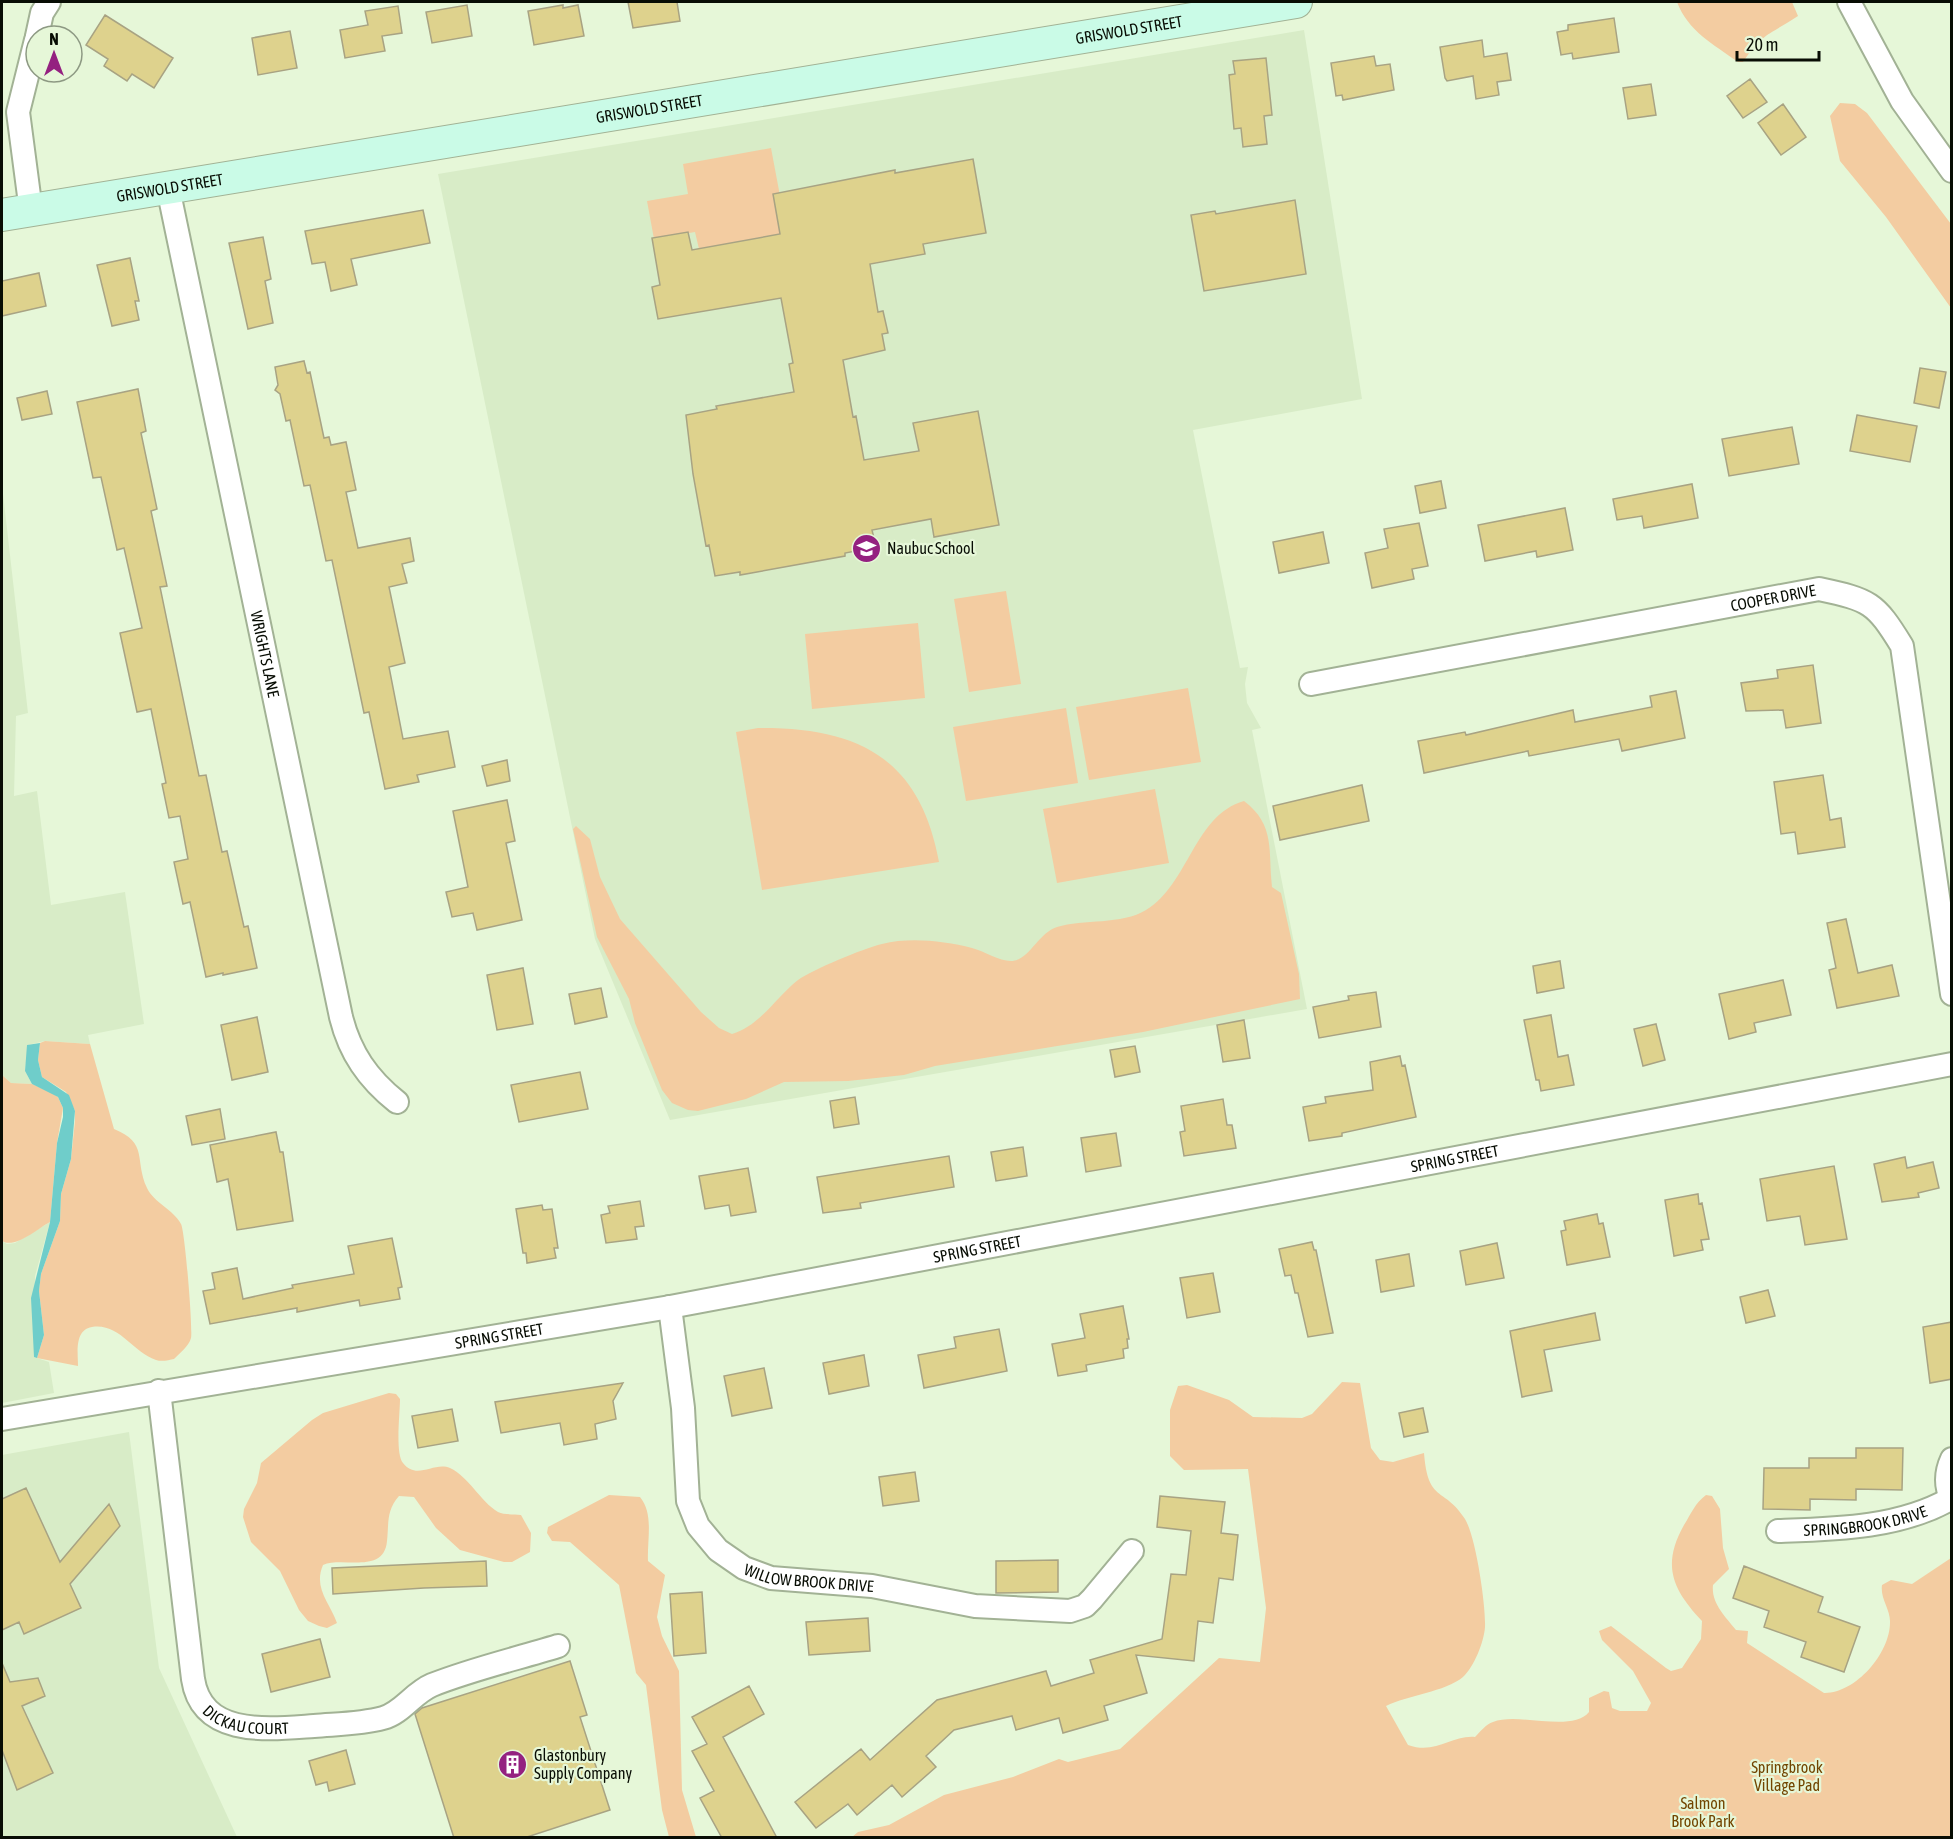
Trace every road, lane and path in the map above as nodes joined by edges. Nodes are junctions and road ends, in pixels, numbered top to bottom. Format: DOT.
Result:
graph roads {
  1 [pos="49,2"];
  2 [pos="1296,2"];
  3 [pos="1849,2"];
  4 [pos="39,24"];
  5 [pos="25,84"];
  6 [pos="1952,171"];
  7 [pos="168,188"];
  8 [pos="16,213"];
  9 [pos="1311,684"];
  10 [pos="1952,994"];
  11 [pos="1952,1064"];
  12 [pos="397,1102"];
  13 [pos="670,1307"];
  14 [pos="159,1391"];
  15 [pos="2,1419"];
  16 [pos="1952,1459"];
  17 [pos="1951,1499"];
  18 [pos="1778,1531"];
  19 [pos="1132,1551"];
  20 [pos="558,1646"];
  1 -- 4 [label="street"];
  2 -- 7 [label="main road, GRISWOLD STREET"];
  3 -- 6 [label="street"];
  5 -- 8 [label="street"];
  7 -- 8 [label="main road, GRISWOLD STREET"];
  7 -- 12 [label="street, WRIGHTS LANE"];
  9 -- 10 [label="street, COOPER DRIVE"];
  11 -- 13 [label="street, SPRING STREET"];
  13 -- 14 [label="street, SPRING STREET"];
  13 -- 19 [label="street, WILLOW BROOK DRIVE"];
  14 -- 15 [label="street, SPRING STREET"];
  14 -- 20 [label="street, DICKAU COURT"];
  16 -- 17 [label="street, SPRINGBROOK DRIVE"];
  17 -- 18 [label="street, SPRINGBROOK DRIVE"];
}
